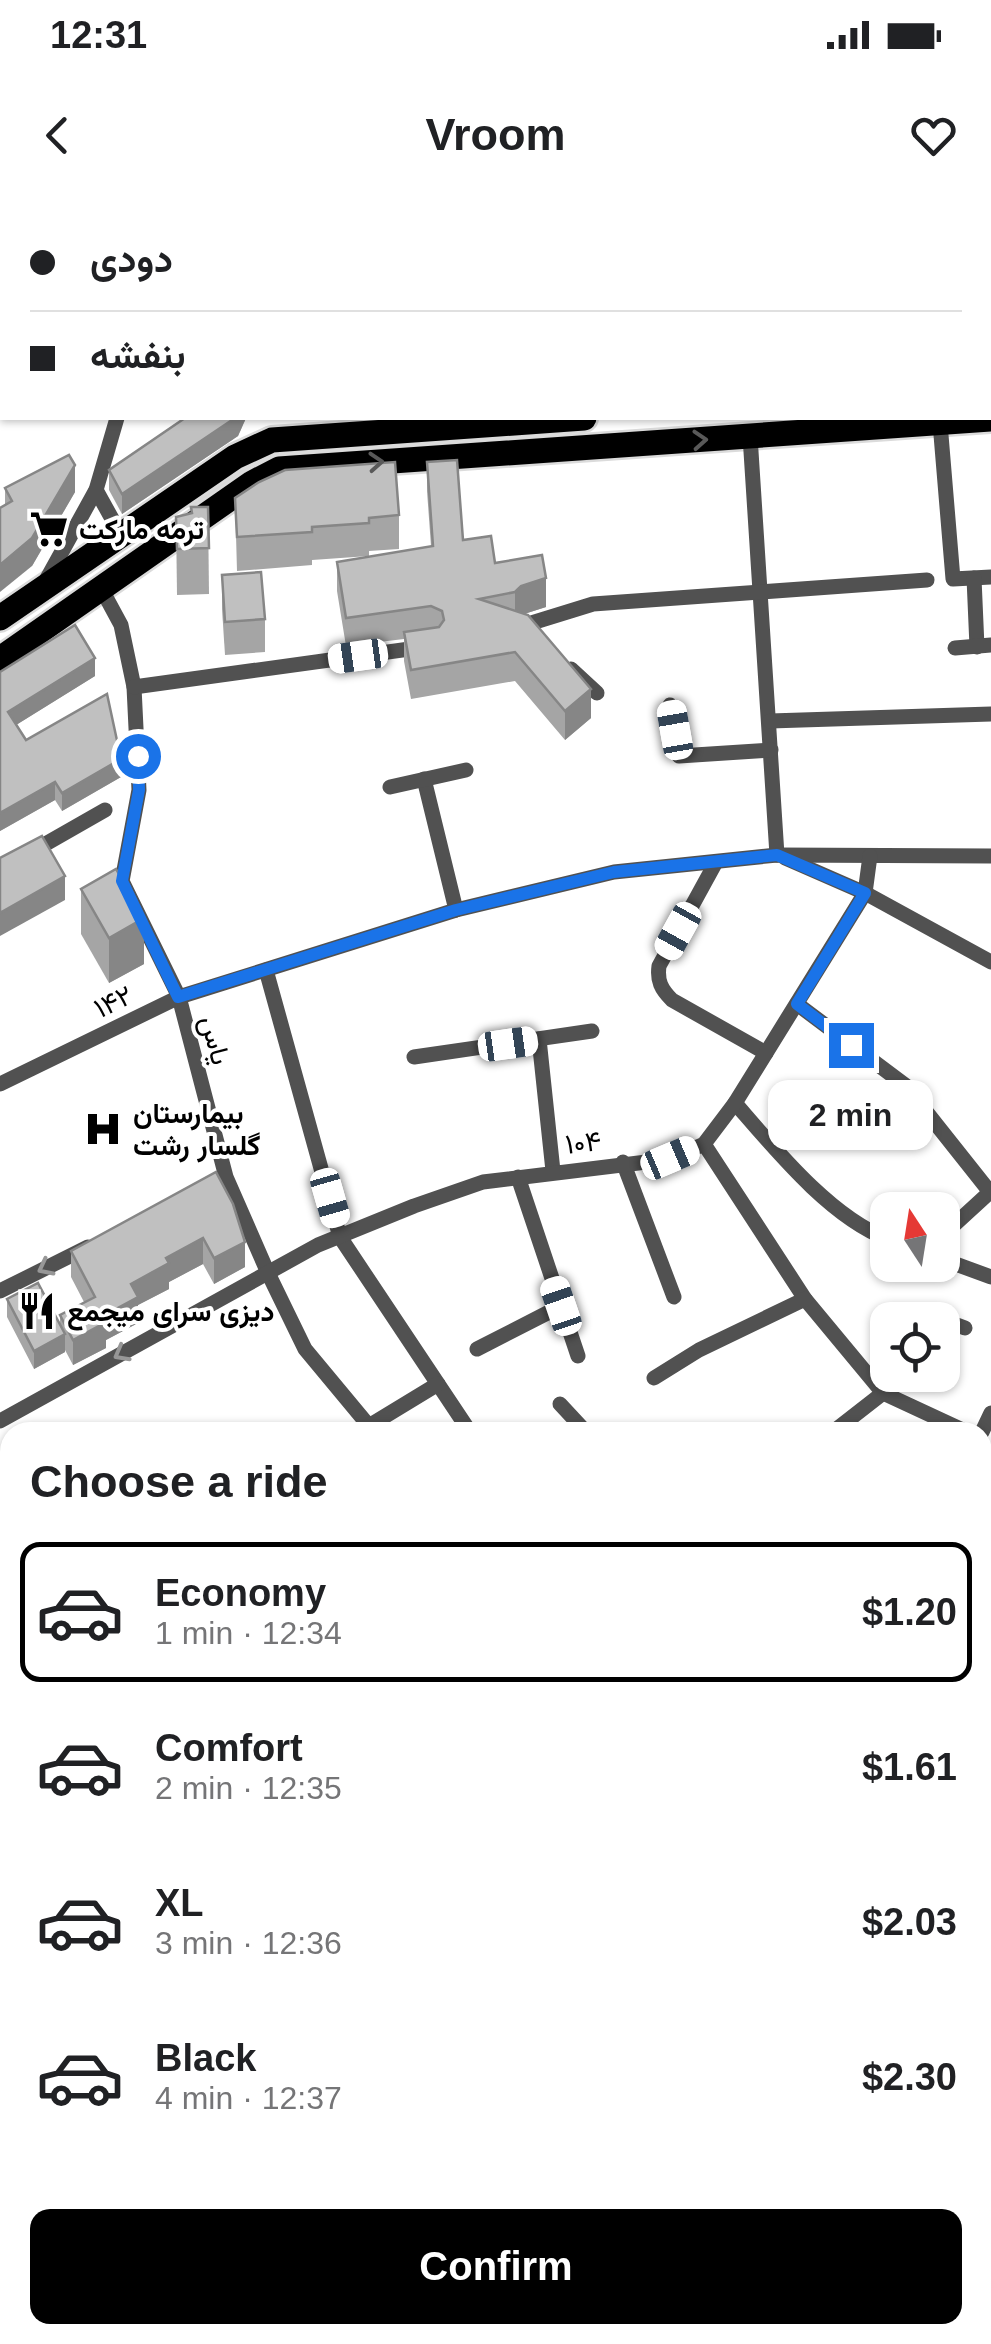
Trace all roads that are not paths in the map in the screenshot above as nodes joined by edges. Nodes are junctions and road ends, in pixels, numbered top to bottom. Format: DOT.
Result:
graph roads {
  1 [pos="116,420"];
  2 [pos="519,420"];
  3 [pos="991,420"];
  4 [pos="486,421"];
  5 [pos="415,423"];
  6 [pos="940,423"];
  7 [pos="272,428"];
  8 [pos="750,436"];
  9 [pos="96,490"];
  10 [pos="121,536"];
  11 [pos="983,578"];
  12 [pos="927,580"];
  13 [pos="42,588"];
  14 [pos="101,588"];
  15 [pos="761,593"];
  16 [pos="62,616"];
  17 [pos="0,618"];
  18 [pos="540,638"];
  19 [pos="433,646"];
  20 [pos="984,646"];
  21 [pos="955,648"];
  22 [pos="554,652"];
  23 [pos="0,659"];
  24 [pos="134,687"];
  25 [pos="596,693"];
  26 [pos="670,705"];
  27 [pos="991,714"];
  28 [pos="770,722"];
  29 [pos="772,750"];
  30 [pos="466,770"];
  31 [pos="424,780"];
  32 [pos="390,787"];
  33 [pos="106,810"];
  34 [pos="777,855"];
  35 [pos="870,856"];
  36 [pos="991,856"];
  37 [pos="716,862"];
  38 [pos="0,870"];
  39 [pos="865,893"];
  40 [pos="456,910"];
  41 [pos="991,962"];
  42 [pos="266,970"];
  43 [pos="178,997"];
  44 [pos="797,1004"];
  45 [pos="592,1031"];
  46 [pos="540,1039"];
  47 [pos="766,1054"];
  48 [pos="414,1057"];
  49 [pos="0,1084"];
  50 [pos="735,1103"];
  51 [pos="704,1144"];
  52 [pos="623,1162"];
  53 [pos="553,1171"];
  54 [pos="518,1177"];
  55 [pos="226,1178"];
  56 [pos="208,1186"];
  57 [pos="990,1192"];
  58 [pos="960,1220"];
  59 [pos="870,1232"];
  60 [pos="340,1236"];
  61 [pos="104,1238"];
  62 [pos="960,1266"];
  63 [pos="268,1273"];
  64 [pos="991,1278"];
  65 [pos="0,1291"];
  66 [pos="674,1297"];
  67 [pos="805,1300"];
  68 [pos="561,1306"];
  69 [pos="960,1326"];
  70 [pos="965,1328"];
  71 [pos="477,1349"];
  72 [pos="578,1356"];
  73 [pos="654,1378"];
  74 [pos="438,1384"];
  75 [pos="884,1394"];
  76 [pos="560,1404"];
  77 [pos="0,1421"];
  78 [pos="361,1422"];
  79 [pos="379,1422"];
  80 [pos="463,1422"];
  81 [pos="577,1422"];
  82 [pos="846,1422"];
  83 [pos="946,1422"];
  1 -- 9 [label="street"];
  2 -- 4 [label="main road"];
  3 -- 6 [label="main road"];
  4 -- 5 [label="main road"];
  5 -- 7 [label="main road"];
  6 -- 8 [label="main road"];
  6 -- 11 [label="street"];
  7 -- 10 [label="main road"];
  14 -- 8 [label="main road, one-way"];
  8 -- 15 [label="street"];
  9 -- 10 [label="street"];
  9 -- 13 [label="street"];
  10 -- 13 [label="main road"];
  11 -- 20 [label="street"];
  12 -- 15 [label="street"];
  13 -- 16 [label="main road"];
  13 -- 17 [label="main road"];
  14 -- 16 [label="main road"];
  14 -- 24 [label="street, یاس"];
  15 -- 18 [label="street"];
  15 -- 28 [label="street"];
  16 -- 23 [label="main road"];
  19 -- 24 [label="street"];
  20 -- 21 [label="street"];
  22 -- 25 [label="street"];
  24 -- 43 [label="street, یاس"];
  26 -- 29 [label="street"];
  27 -- 28 [label="street"];
  28 -- 29 [label="street"];
  29 -- 34 [label="street"];
  30 -- 31 [label="street"];
  31 -- 32 [label="street"];
  31 -- 40 [label="street"];
  33 -- 38 [label="street"];
  34 -- 35 [label="street, ۱۴۲"];
  34 -- 37 [label="street, ۱۴۲"];
  34 -- 39 [label="street"];
  35 -- 36 [label="street, ۱۴۲"];
  35 -- 39 [label="street"];
  37 -- 40 [label="street, ۱۴۲"];
  37 -- 47 [label="street"];
  39 -- 41 [label="street"];
  39 -- 44 [label="street"];
  40 -- 42 [label="street, ۱۴۲"];
  42 -- 43 [label="street, ۱۴۲"];
  42 -- 60 [label="street"];
  43 -- 49 [label="street, ۱۴۲"];
  43 -- 55 [label="street, یاس"];
  44 -- 47 [label="street"];
  44 -- 57 [label="street"];
  45 -- 46 [label="street"];
  46 -- 48 [label="street"];
  46 -- 53 [label="street"];
  47 -- 50 [label="street"];
  50 -- 51 [label="street"];
  50 -- 59 [label="street"];
  51 -- 52 [label="street, ۱۰۴"];
  51 -- 67 [label="street"];
  52 -- 53 [label="street, ۱۰۴"];
  52 -- 66 [label="street"];
  53 -- 54 [label="street, ۱۰۴"];
  54 -- 60 [label="street, ۱۰۴"];
  54 -- 68 [label="street"];
  55 -- 56 [label="street"];
  55 -- 63 [label="street, یاس"];
  57 -- 58 [label="street"];
  60 -- 63 [label="street, ۱۰۴"];
  60 -- 74 [label="street"];
  61 -- 65 [label="street, one-way"];
  62 -- 64 [label="street"];
  63 -- 77 [label="street, ۱۰۴, one-way"];
  63 -- 78 [label="street, یاس"];
  67 -- 73 [label="street"];
  67 -- 75 [label="street"];
  68 -- 71 [label="street"];
  68 -- 72 [label="street"];
  69 -- 70 [label="street"];
  74 -- 79 [label="street"];
  74 -- 80 [label="street"];
  75 -- 82 [label="street"];
  75 -- 83 [label="street"];
  76 -- 81 [label="street"];
}
